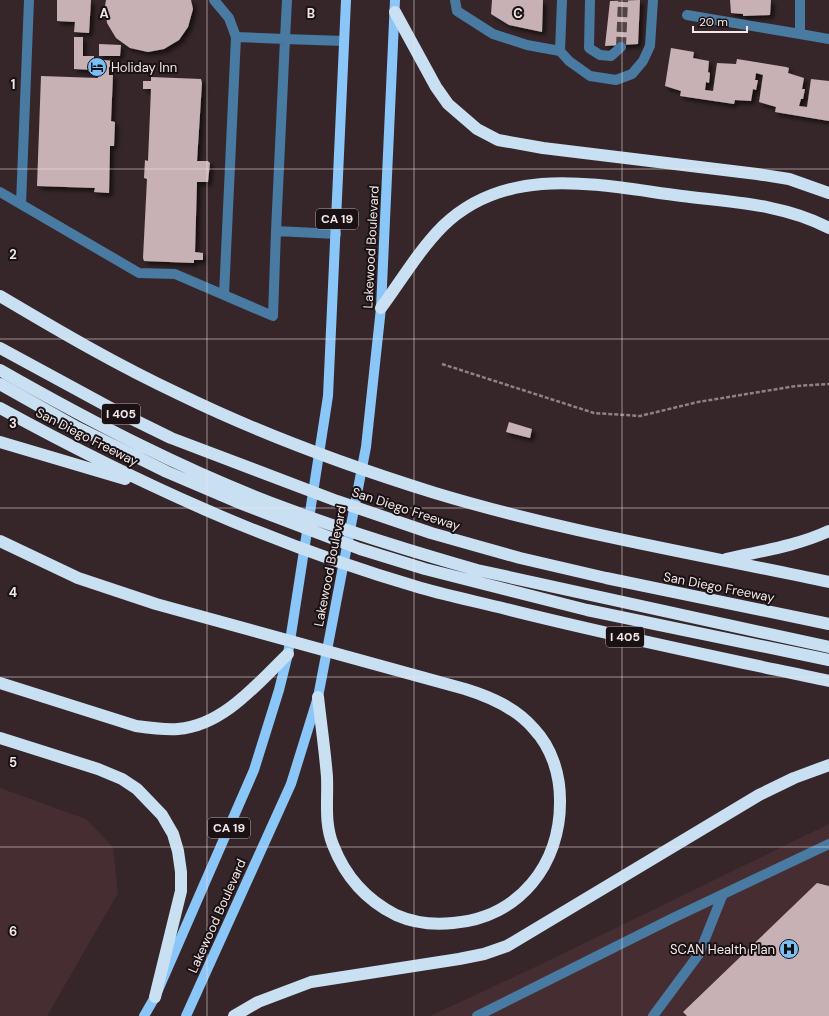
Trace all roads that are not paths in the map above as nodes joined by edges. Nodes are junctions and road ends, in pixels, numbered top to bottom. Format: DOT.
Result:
graph roads {
  1 [pos="29,0"];
  2 [pos="214,0"];
  3 [pos="286,0"];
  4 [pos="346,0"];
  5 [pos="455,0"];
  6 [pos="562,0"];
  7 [pos="590,0"];
  8 [pos="653,0"];
  9 [pos="800,0"];
  10 [pos="395,6"];
  11 [pos="687,15"];
  12 [pos="800,34"];
  13 [pos="236,37"];
  14 [pos="285,39"];
  15 [pos="829,39"];
  16 [pos="344,42"];
  17 [pos="621,47"];
  18 [pos="560,51"];
  19 [pos="0,192"];
  20 [pos="829,193"];
  21 [pos="21,204"];
  22 [pos="829,228"];
  23 [pos="276,232"];
  24 [pos="336,234"];
  25 [pos="224,295"];
  26 [pos="0,296"];
  27 [pos="381,308"];
  28 [pos="0,348"];
  29 [pos="0,370"];
  30 [pos="0,384"];
  31 [pos="0,408"];
  32 [pos="0,442"];
  33 [pos="158,489"];
  34 [pos="829,531"];
  35 [pos="0,541"];
  36 [pos="723,560"];
  37 [pos="829,582"];
  38 [pos="829,624"];
  39 [pos="829,647"];
  40 [pos="288,654"];
  41 [pos="829,660"];
  42 [pos="829,681"];
  43 [pos="0,683"];
  44 [pos="318,697"];
  45 [pos="0,738"];
  46 [pos="829,765"];
  47 [pos="829,844"];
  48 [pos="723,894"];
  49 [pos="155,997"];
  50 [pos="144,1016"];
  51 [pos="186,1016"];
  52 [pos="234,1016"];
  53 [pos="477,1016"];
  54 [pos="653,1016"];
  1 -- 21 [label="lane"];
  2 -- 13 [label="lane"];
  3 -- 14 [label="lane"];
  4 -- 16 [label="main road, Lakewood Boulevard / CA 19"];
  5 -- 18 [label="lane"];
  6 -- 18 [label="lane"];
  7 -- 17 [label="lane"];
  8 -- 18 [label="lane"];
  9 -- 12 [label="lane"];
  10 -- 20 [label="highway"];
  10 -- 27 [label="main road, Lakewood Boulevard / CA 19"];
  11 -- 12 [label="lane"];
  12 -- 15 [label="lane"];
  13 -- 14 [label="lane"];
  13 -- 25 [label="lane"];
  14 -- 16 [label="lane"];
  14 -- 23 [label="lane"];
  16 -- 24 [label="main road, Lakewood Boulevard / CA 19"];
  19 -- 21 [label="lane"];
  21 -- 25 [label="lane"];
  22 -- 27 [label="highway"];
  23 -- 24 [label="lane"];
  23 -- 25 [label="lane"];
  24 -- 40 [label="main road, Lakewood Boulevard / CA 19"];
  26 -- 36 [label="highway"];
  27 -- 44 [label="main road, Lakewood Boulevard / CA 19"];
  28 -- 38 [label="highway, San Diego Freeway / I 405"];
  29 -- 39 [label="highway"];
  30 -- 41 [label="highway"];
  31 -- 33 [label="highway, San Diego Freeway / I 405"];
  32 -- 33 [label="highway"];
  33 -- 42 [label="highway, San Diego Freeway / I 405"];
  34 -- 36 [label="highway"];
  35 -- 44 [label="highway"];
  36 -- 37 [label="highway"];
  40 -- 43 [label="highway"];
  40 -- 49 [label="main road, Lakewood Boulevard / CA 19"];
  44 -- 51 [label="main road, Lakewood Boulevard / CA 19"];
  45 -- 49 [label="highway"];
  46 -- 52 [label="highway"];
  47 -- 48 [label="lane"];
  48 -- 53 [label="lane"];
  48 -- 54 [label="lane"];
  49 -- 50 [label="main road, Lakewood Boulevard / CA 19"];
}
